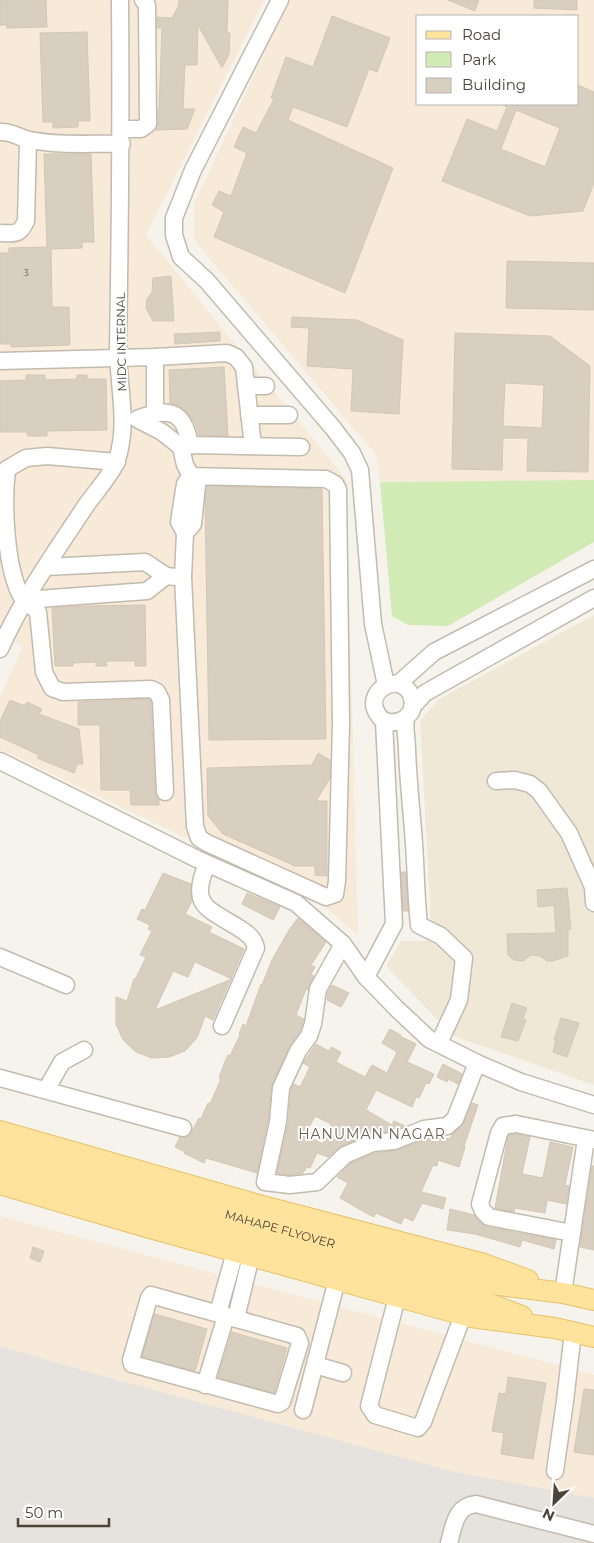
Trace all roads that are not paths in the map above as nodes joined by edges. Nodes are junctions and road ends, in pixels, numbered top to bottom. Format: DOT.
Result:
graph roads {
  1 [pos="120,0"];
  2 [pos="143,0"];
  3 [pos="280,0"];
  4 [pos="0,132"];
  5 [pos="121,136"];
  6 [pos="28,140"];
  7 [pos="0,233"];
  8 [pos="155,357"];
  9 [pos="118,358"];
  10 [pos="0,361"];
  11 [pos="246,386"];
  12 [pos="266,386"];
  13 [pos="155,412"];
  14 [pos="249,415"];
  15 [pos="289,415"];
  16 [pos="130,419"];
  17 [pos="186,446"];
  18 [pos="253,446"];
  19 [pos="301,447"];
  20 [pos="117,462"];
  21 [pos="190,476"];
  22 [pos="46,567"];
  23 [pos="594,569"];
  24 [pos="6,575"];
  25 [pos="166,576"];
  26 [pos="183,577"];
  27 [pos="594,598"];
  28 [pos="24,600"];
  29 [pos="0,647"];
  30 [pos="392,685"];
  31 [pos="409,712"];
  32 [pos="384,721"];
  33 [pos="0,762"];
  34 [pos="496,781"];
  35 [pos="165,792"];
  36 [pos="207,864"];
  37 [pos="594,903"];
  38 [pos="394,924"];
  39 [pos="419,925"];
  40 [pos="343,944"];
  41 [pos="0,958"];
  42 [pos="366,977"];
  43 [pos="66,985"];
  44 [pos="222,1026"];
  45 [pos="439,1043"];
  46 [pos="84,1050"];
  47 [pos="478,1064"];
  48 [pos="0,1078"];
  49 [pos="46,1090"];
  50 [pos="594,1105"];
  51 [pos="183,1128"];
  52 [pos="0,1131"];
  53 [pos="590,1140"];
  54 [pos="0,1150"];
  55 [pos="0,1165"];
  56 [pos="0,1184"];
  57 [pos="572,1233"];
  58 [pos="243,1254"];
  59 [pos="337,1280"];
  60 [pos="488,1293"];
  61 [pos="563,1293"];
  62 [pos="397,1297"];
  63 [pos="594,1300"];
  64 [pos="463,1315"];
  65 [pos="226,1316"];
  66 [pos="564,1330"];
  67 [pos="594,1337"];
  68 [pos="315,1365"];
  69 [pos="343,1373"];
  70 [pos="205,1385"];
  71 [pos="303,1410"];
  72 [pos="555,1470"];
  73 [pos="594,1534"];
  74 [pos="449,1543"];
  1 -- 5 [label="street, MIDC INTERNAL"];
  2 -- 5 [label="street"];
  3 -- 30 [label="street"];
  4 -- 6 [label="street"];
  5 -- 6 [label="street"];
  5 -- 9 [label="street, MIDC INTERNAL"];
  6 -- 7 [label="street"];
  8 -- 9 [label="street"];
  8 -- 11 [label="street"];
  8 -- 13 [label="street"];
  9 -- 10 [label="street"];
  9 -- 16 [label="street, MIDC INTERNAL"];
  11 -- 12 [label="street"];
  11 -- 14 [label="street"];
  13 -- 16 [label="street"];
  13 -- 17 [label="street"];
  14 -- 15 [label="street"];
  14 -- 18 [label="street"];
  16 -- 17 [label="street"];
  16 -- 20 [label="street, MIDC INTERNAL"];
  17 -- 18 [label="street"];
  17 -- 21 [label="street"];
  18 -- 19 [label="street"];
  20 -- 22 [label="street, MIDC INTERNAL"];
  20 -- 24 [label="street"];
  21 -- 26 [label="street"];
  21 -- 26 [label="street"];
  22 -- 25 [label="street"];
  22 -- 28 [label="street, MIDC INTERNAL"];
  23 -- 30 [label="street"];
  24 -- 28 [label="street"];
  25 -- 26 [label="street"];
  25 -- 28 [label="street"];
  27 -- 31 [label="street"];
  28 -- 29 [label="street, MIDC INTERNAL"];
  28 -- 35 [label="street"];
  30 -- 31 [label="street"];
  30 -- 32 [label="street"];
  31 -- 32 [label="street"];
  31 -- 39 [label="street"];
  32 -- 38 [label="street"];
  33 -- 36 [label="street"];
  34 -- 37 [label="street"];
  36 -- 40 [label="street"];
  36 -- 44 [label="street"];
  38 -- 39 [label="street"];
  38 -- 42 [label="street"];
  39 -- 45 [label="street"];
  40 -- 42 [label="street"];
  40 -- 47 [label="street"];
  41 -- 43 [label="street"];
  42 -- 45 [label="street"];
  45 -- 47 [label="street"];
  46 -- 49 [label="street"];
  47 -- 50 [label="street"];
  48 -- 49 [label="street"];
  49 -- 51 [label="street"];
  52 -- 61 [label="main road"];
  53 -- 57 [label="street"];
  53 -- 57 [label="street"];
  54 -- 60 [label="main road, MAHAPE FLYOVER"];
  55 -- 60 [label="main road, MAHAPE FLYOVER"];
  56 -- 58 [label="main road"];
  57 -- 61 [label="street"];
  58 -- 59 [label="main road"];
  58 -- 65 [label="street"];
  59 -- 62 [label="main road"];
  59 -- 68 [label="street"];
  60 -- 61 [label="main road, MAHAPE FLYOVER"];
  60 -- 66 [label="main road, MAHAPE FLYOVER"];
  61 -- 63 [label="main road"];
  62 -- 64 [label="main road"];
  62 -- 64 [label="street"];
  64 -- 66 [label="main road"];
  65 -- 70 [label="street"];
  65 -- 70 [label="street"];
  65 -- 70 [label="street"];
  66 -- 67 [label="main road"];
  66 -- 72 [label="street"];
  68 -- 69 [label="street"];
  68 -- 71 [label="street"];
  73 -- 74 [label="street"];
}
